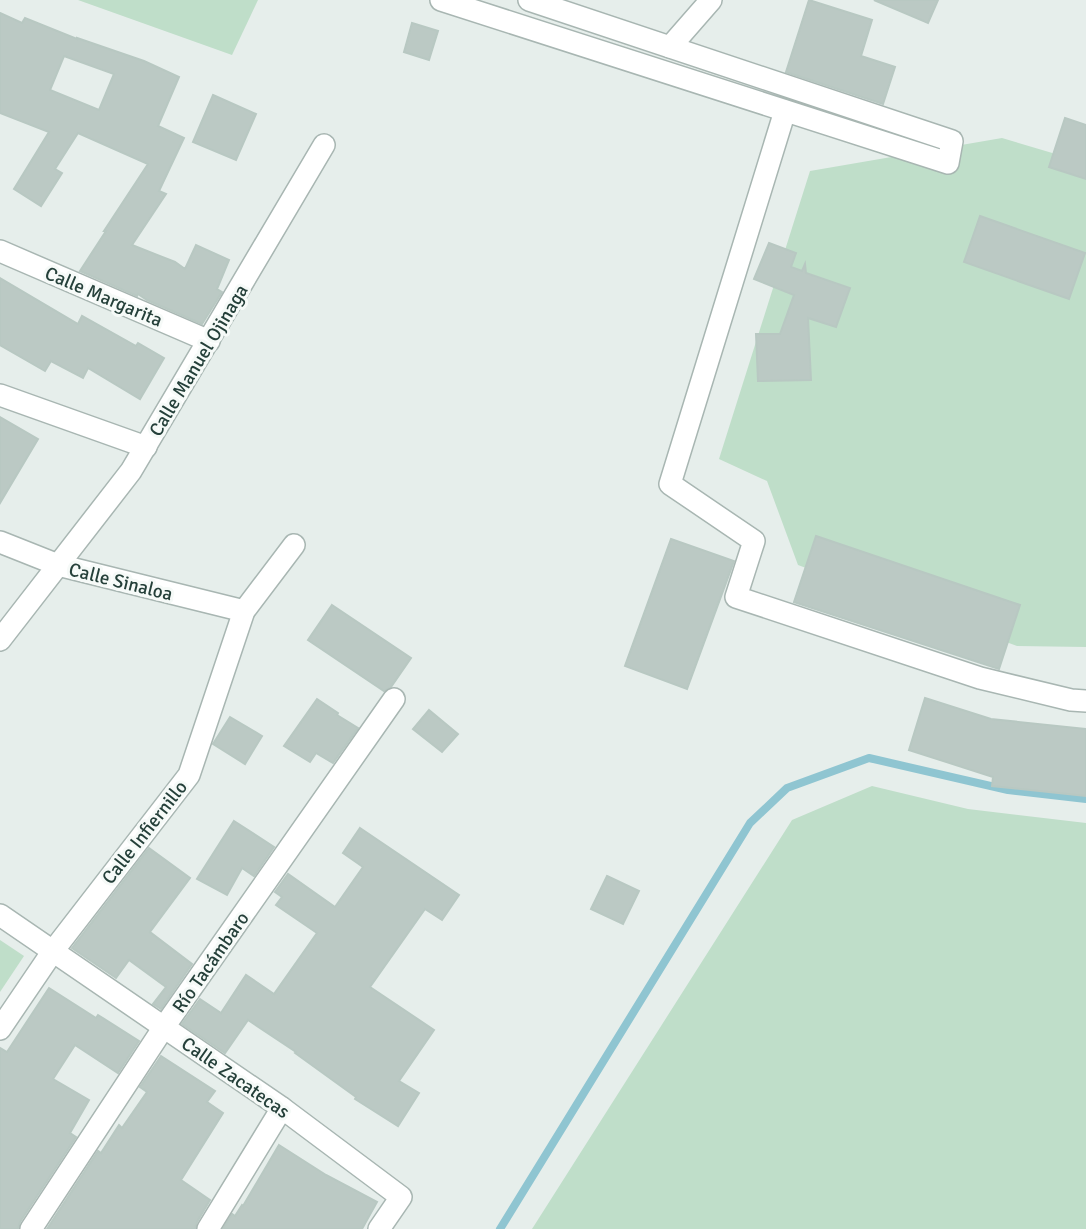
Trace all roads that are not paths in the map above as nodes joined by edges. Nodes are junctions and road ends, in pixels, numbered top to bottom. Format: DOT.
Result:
graph roads {
  1 [pos="440,0"];
  2 [pos="529,0"];
  3 [pos="711,0"];
  4 [pos="670,47"];
  5 [pos="785,111"];
  6 [pos="324,145"];
  7 [pos="0,251"];
  8 [pos="209,341"];
  9 [pos="0,395"];
  10 [pos="146,447"];
  11 [pos="0,542"];
  12 [pos="294,545"];
  13 [pos="58,565"];
  14 [pos="244,611"];
  15 [pos="0,640"];
  16 [pos="394,699"];
  17 [pos="1086,701"];
  18 [pos="0,915"];
  19 [pos="53,951"];
  20 [pos="164,1027"];
  21 [pos="0,1029"];
  22 [pos="282,1108"];
  23 [pos="31,1229"];
  24 [pos="208,1229"];
  25 [pos="379,1229"];
  1 -- 5 [label="street"];
  2 -- 4 [label="street"];
  3 -- 4 [label="street"];
  4 -- 5 [label="street"];
  5 -- 17 [label="street"];
  6 -- 8 [label="street, Calle Manuel Ojinaga"];
  7 -- 8 [label="street, Calle Margarita"];
  8 -- 10 [label="street, Calle Manuel Ojinaga"];
  9 -- 10 [label="street"];
  10 -- 13 [label="street, Calle Manuel Ojinaga"];
  11 -- 13 [label="street, Calle Sinaloa"];
  12 -- 14 [label="street, Calle Infiernillo"];
  13 -- 14 [label="street, Calle Sinaloa"];
  13 -- 15 [label="street, Calle Manuel Ojinaga"];
  14 -- 19 [label="street, Calle Infiernillo"];
  16 -- 20 [label="street, Río Tacámbaro"];
  18 -- 19 [label="street, Calle Zacatecas"];
  19 -- 20 [label="street, Calle Zacatecas"];
  19 -- 21 [label="street, Calle Infiernillo"];
  20 -- 22 [label="street, Calle Zacatecas"];
  20 -- 23 [label="street, Río Tacámbaro"];
  22 -- 24 [label="street"];
  22 -- 25 [label="street, Calle Zacatecas"];
}
